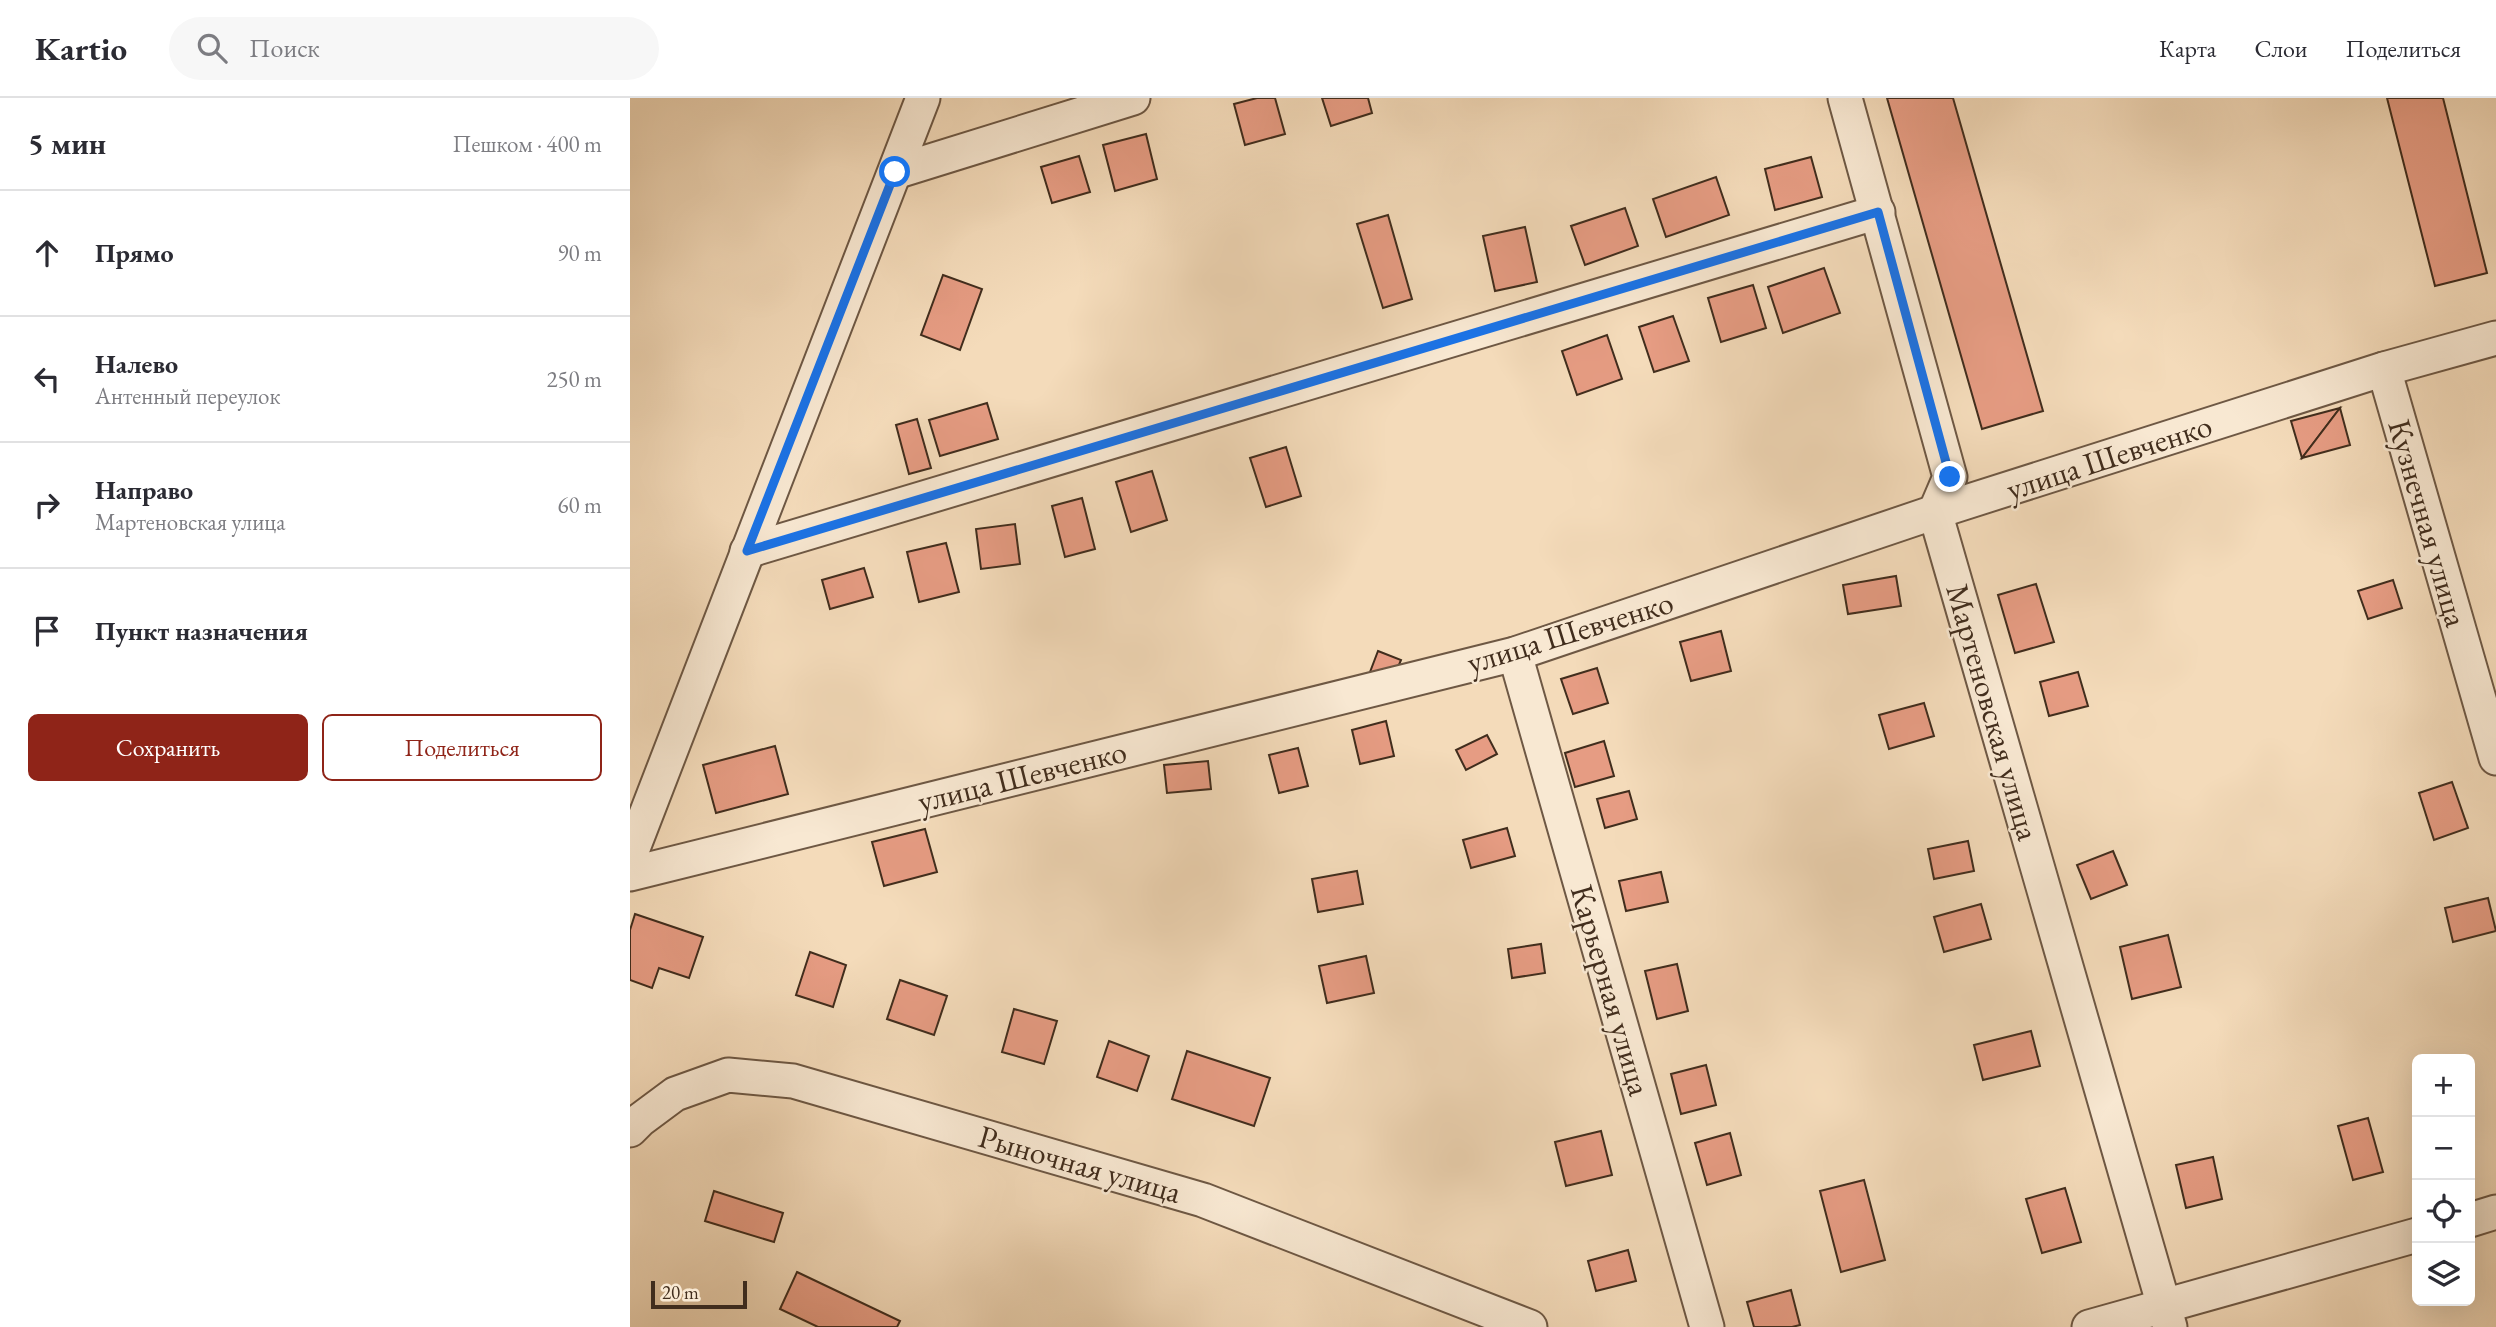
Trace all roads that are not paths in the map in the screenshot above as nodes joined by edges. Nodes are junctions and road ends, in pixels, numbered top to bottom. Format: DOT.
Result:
graph roads {
  1 [pos="923,98"];
  2 [pos="1133,98"];
  3 [pos="1845,98"];
  4 [pos="895,172"];
  5 [pos="1878,212"];
  6 [pos="2496,338"];
  7 [pos="2384,369"];
  8 [pos="1935,512"];
  9 [pos="747,551"];
  10 [pos="1515,654"];
  11 [pos="2496,758"];
  12 [pos="630,856"];
  13 [pos="630,874"];
  14 [pos="633,1116"];
  15 [pos="2496,1212"];
  16 [pos="2475,1218"];
  17 [pos="2412,1237"];
  18 [pos="2167,1317"];
  19 [pos="1530,1327"];
  20 [pos="1707,1327"];
  21 [pos="2089,1327"];
  1 -- 4 [label="street"];
  2 -- 4 [label="street"];
  3 -- 5 [label="street"];
  4 -- 9 [label="street"];
  5 -- 8 [label="street"];
  5 -- 9 [label="street"];
  6 -- 7 [label="street, улица Шевченко"];
  7 -- 8 [label="street, улица Шевченко"];
  7 -- 11 [label="street, Кузнечная улица"];
  8 -- 10 [label="street, улица Шевченко"];
  8 -- 18 [label="street, Мартеновская улица"];
  9 -- 12 [label="street"];
  10 -- 13 [label="street, улица Шевченко"];
  10 -- 20 [label="street, Карьерная улица"];
  14 -- 19 [label="street, Рыночная улица"];
  15 -- 16 [label="street"];
  17 -- 18 [label="street"];
  18 -- 21 [label="street"];
}
